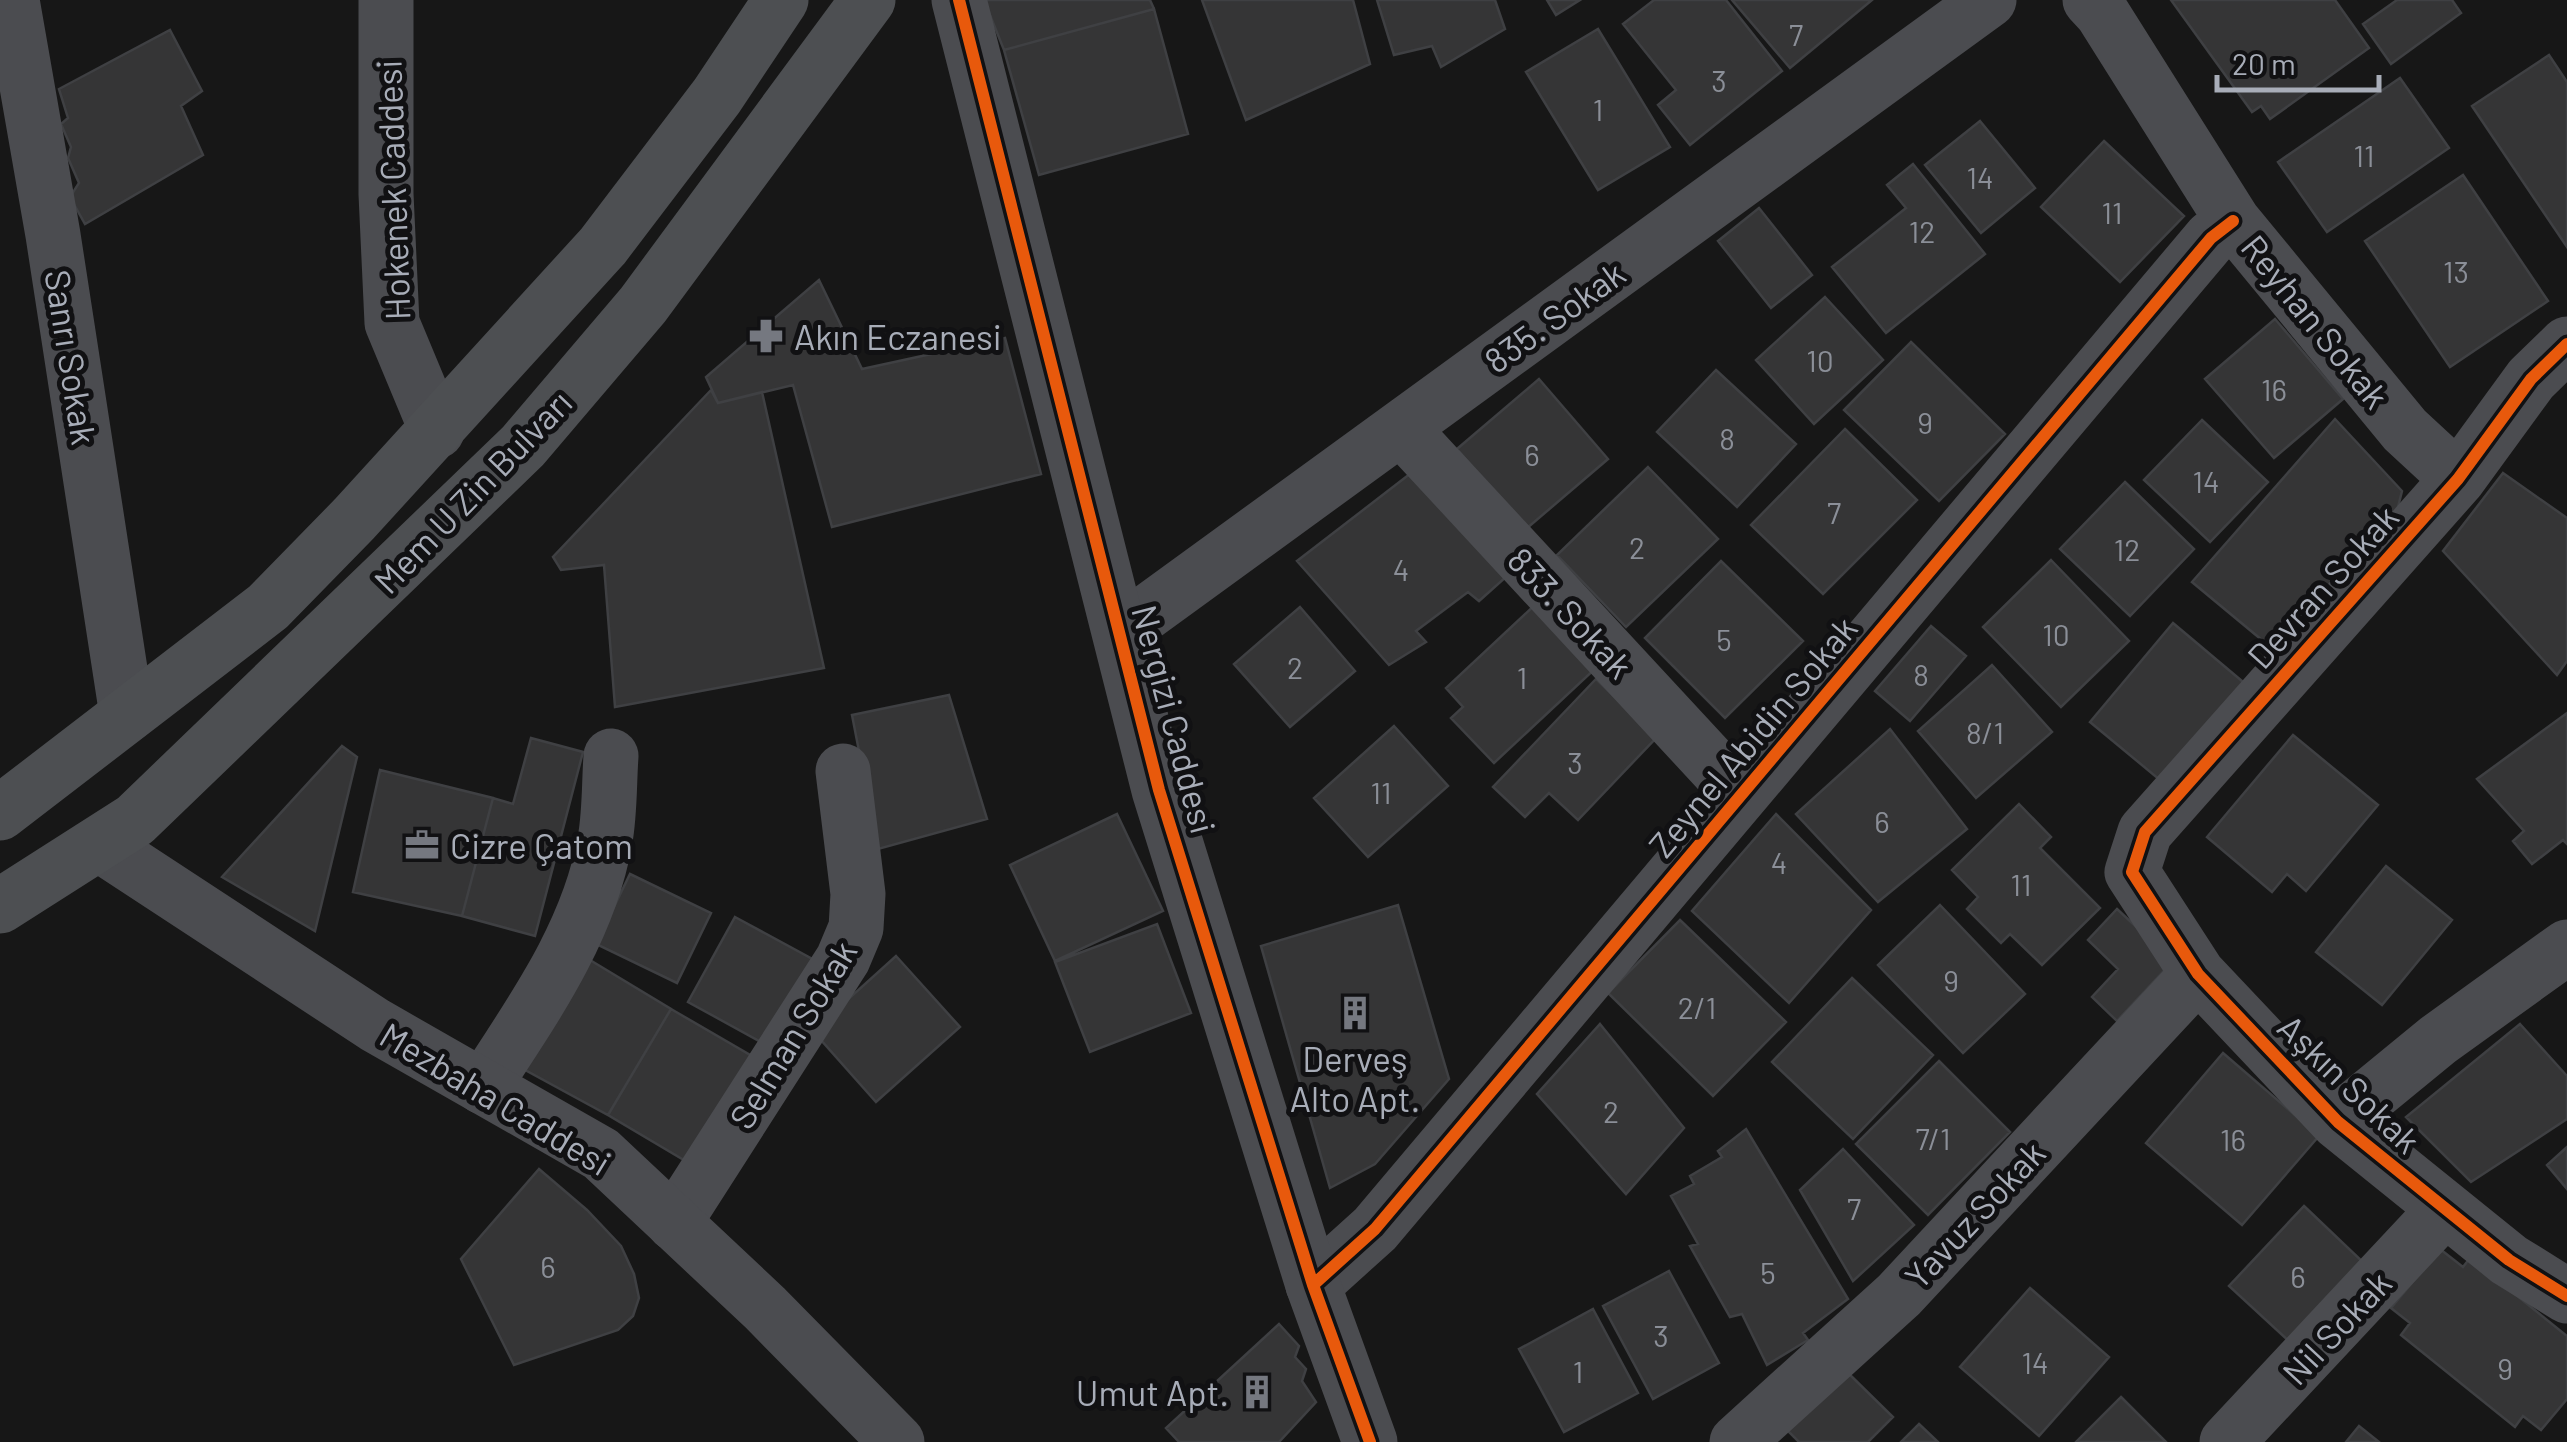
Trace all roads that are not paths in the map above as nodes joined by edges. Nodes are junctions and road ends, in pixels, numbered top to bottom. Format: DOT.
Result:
graph roads {
  1 [pos="12,0"];
  2 [pos="386,0"];
  3 [pos="780,0"];
  4 [pos="868,0"];
  5 [pos="958,0"];
  6 [pos="1988,0"];
  7 [pos="2104,4"];
  8 [pos="2233,220"];
  9 [pos="2567,344"];
  10 [pos="1401,428"];
  11 [pos="438,431"];
  12 [pos="2458,479"];
  13 [pos="1120,632"];
  14 [pos="127,715"];
  15 [pos="611,756"];
  16 [pos="842,770"];
  17 [pos="1741,795"];
  18 [pos="0,814"];
  19 [pos="99,844"];
  20 [pos="2132,872"];
  21 [pos="0,906"];
  22 [pos="2567,947"];
  23 [pos="2198,974"];
  24 [pos="483,1087"];
  25 [pos="2338,1122"];
  26 [pos="2444,1210"];
  27 [pos="674,1223"];
  28 [pos="1313,1286"];
  29 [pos="2567,1296"];
  30 [pos="897,1442"];
  31 [pos="1370,1442"];
  32 [pos="1737,1442"];
  33 [pos="2226,1442"];
  1 -- 14 [label="street, Sanrı Sokak"];
  2 -- 11 [label="street, Hokenek Caddesi"];
  3 -- 11 [label="main road, Mem U Zin Bulvarı"];
  4 -- 19 [label="main road, Mem U Zin Bulvarı"];
  5 -- 13 [label="street, Nergizi Caddesi"];
  6 -- 10 [label="street, 835. Sokak"];
  7 -- 8 [label="street, Reyhan Sokak"];
  8 -- 12 [label="street, Reyhan Sokak"];
  8 -- 17 [label="street, Zeynel Abidin Sokak"];
  9 -- 12 [label="street, Devran Sokak"];
  10 -- 13 [label="street, 835. Sokak"];
  10 -- 17 [label="street, 833. Sokak"];
  11 -- 14 [label="main road, Mem U Zin Bulvarı"];
  12 -- 20 [label="street, Devran Sokak"];
  13 -- 28 [label="street, Nergizi Caddesi"];
  14 -- 18 [label="main road, Mem U Zin Bulvarı"];
  15 -- 24 [label="street"];
  16 -- 27 [label="street, Selman Sokak"];
  17 -- 28 [label="street, Zeynel Abidin Sokak"];
  19 -- 21 [label="main road, Mem U Zin Bulvarı"];
  19 -- 24 [label="street, Mezbaha Caddesi"];
  20 -- 23 [label="street, Aşkın Sokak"];
  22 -- 25 [label="street"];
  23 -- 25 [label="street, Aşkın Sokak"];
  23 -- 32 [label="street, Yavuz Sokak"];
  24 -- 27 [label="street, Mezbaha Caddesi"];
  25 -- 26 [label="street, Aşkın Sokak"];
  26 -- 29 [label="street, Aşkın Sokak"];
  26 -- 33 [label="street, Nil Sokak"];
  27 -- 30 [label="street, Mezbaha Caddesi"];
  28 -- 31 [label="street, Nergizi Caddesi"];
}
